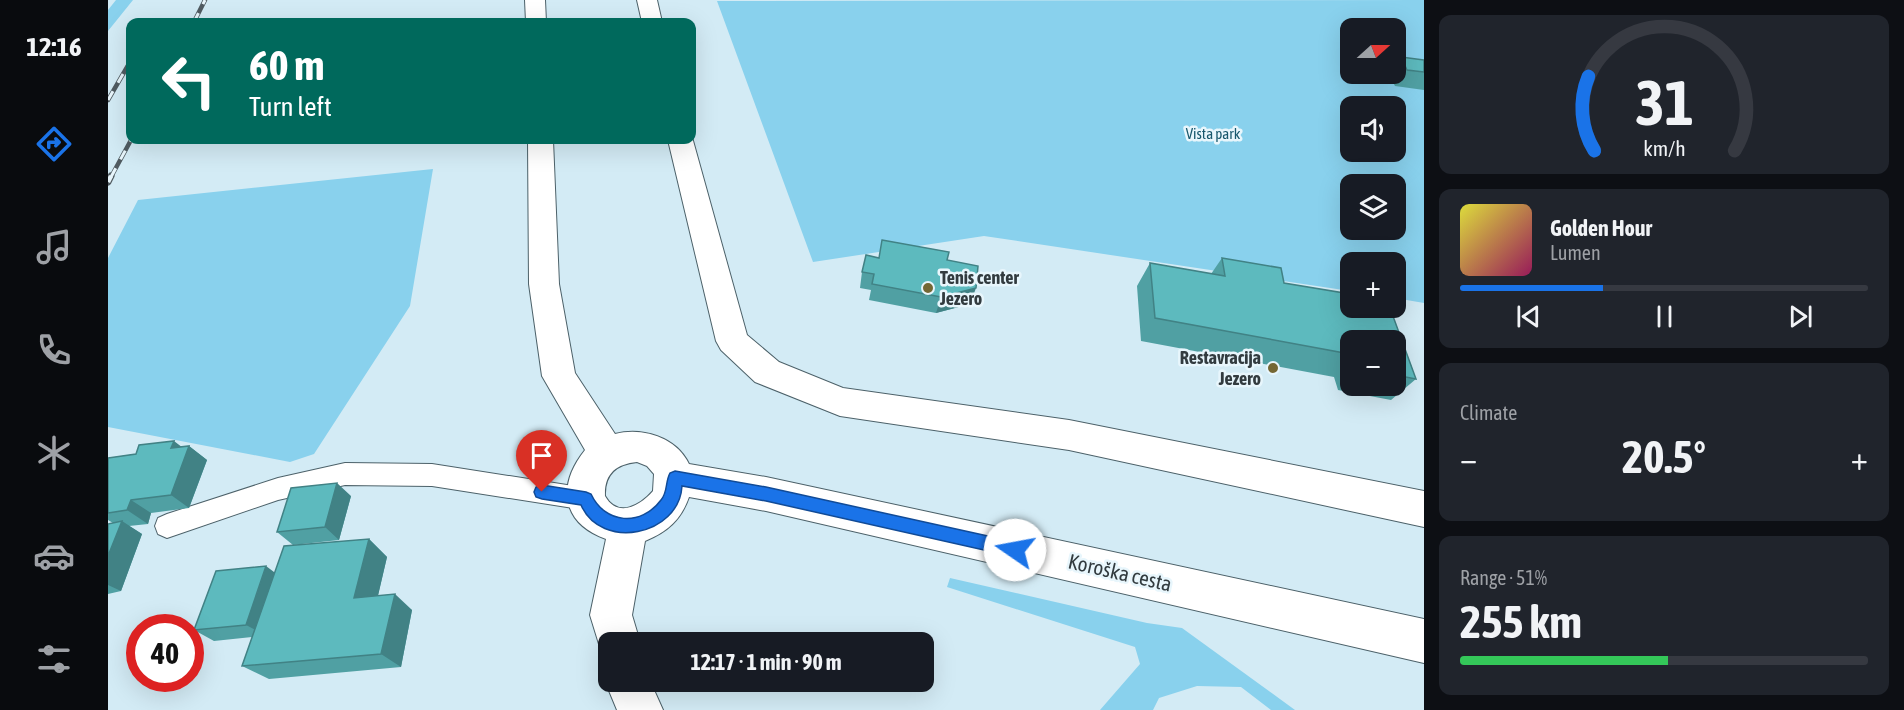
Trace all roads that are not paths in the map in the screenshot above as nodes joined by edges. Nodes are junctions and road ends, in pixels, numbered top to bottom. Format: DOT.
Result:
graph roads {
  1 [pos="535,0"];
  2 [pos="647,0"];
  3 [pos="536,18"];
  4 [pos="651,18"];
  5 [pos="540,144"];
  6 [pos="682,144"];
  7 [pos="607,453"];
  8 [pos="675,478"];
  9 [pos="586,499"];
  10 [pos="1424,509"];
  11 [pos="166,526"];
  12 [pos="628,526"];
  13 [pos="615,632"];
  14 [pos="1424,641"];
  15 [pos="632,692"];
  16 [pos="640,710"];
  1 -- 3 [label="street"];
  2 -- 4 [label="street"];
  5 -- 7 [label="street"];
  6 -- 10 [label="street"];
  7 -- 8 [label="street"];
  7 -- 9 [label="street"];
  8 -- 12 [label="street"];
  8 -- 14 [label="street, Koroška cesta"];
  9 -- 11 [label="lane"];
  9 -- 12 [label="street"];
  12 -- 13 [label="street"];
  15 -- 16 [label="street"];
}
